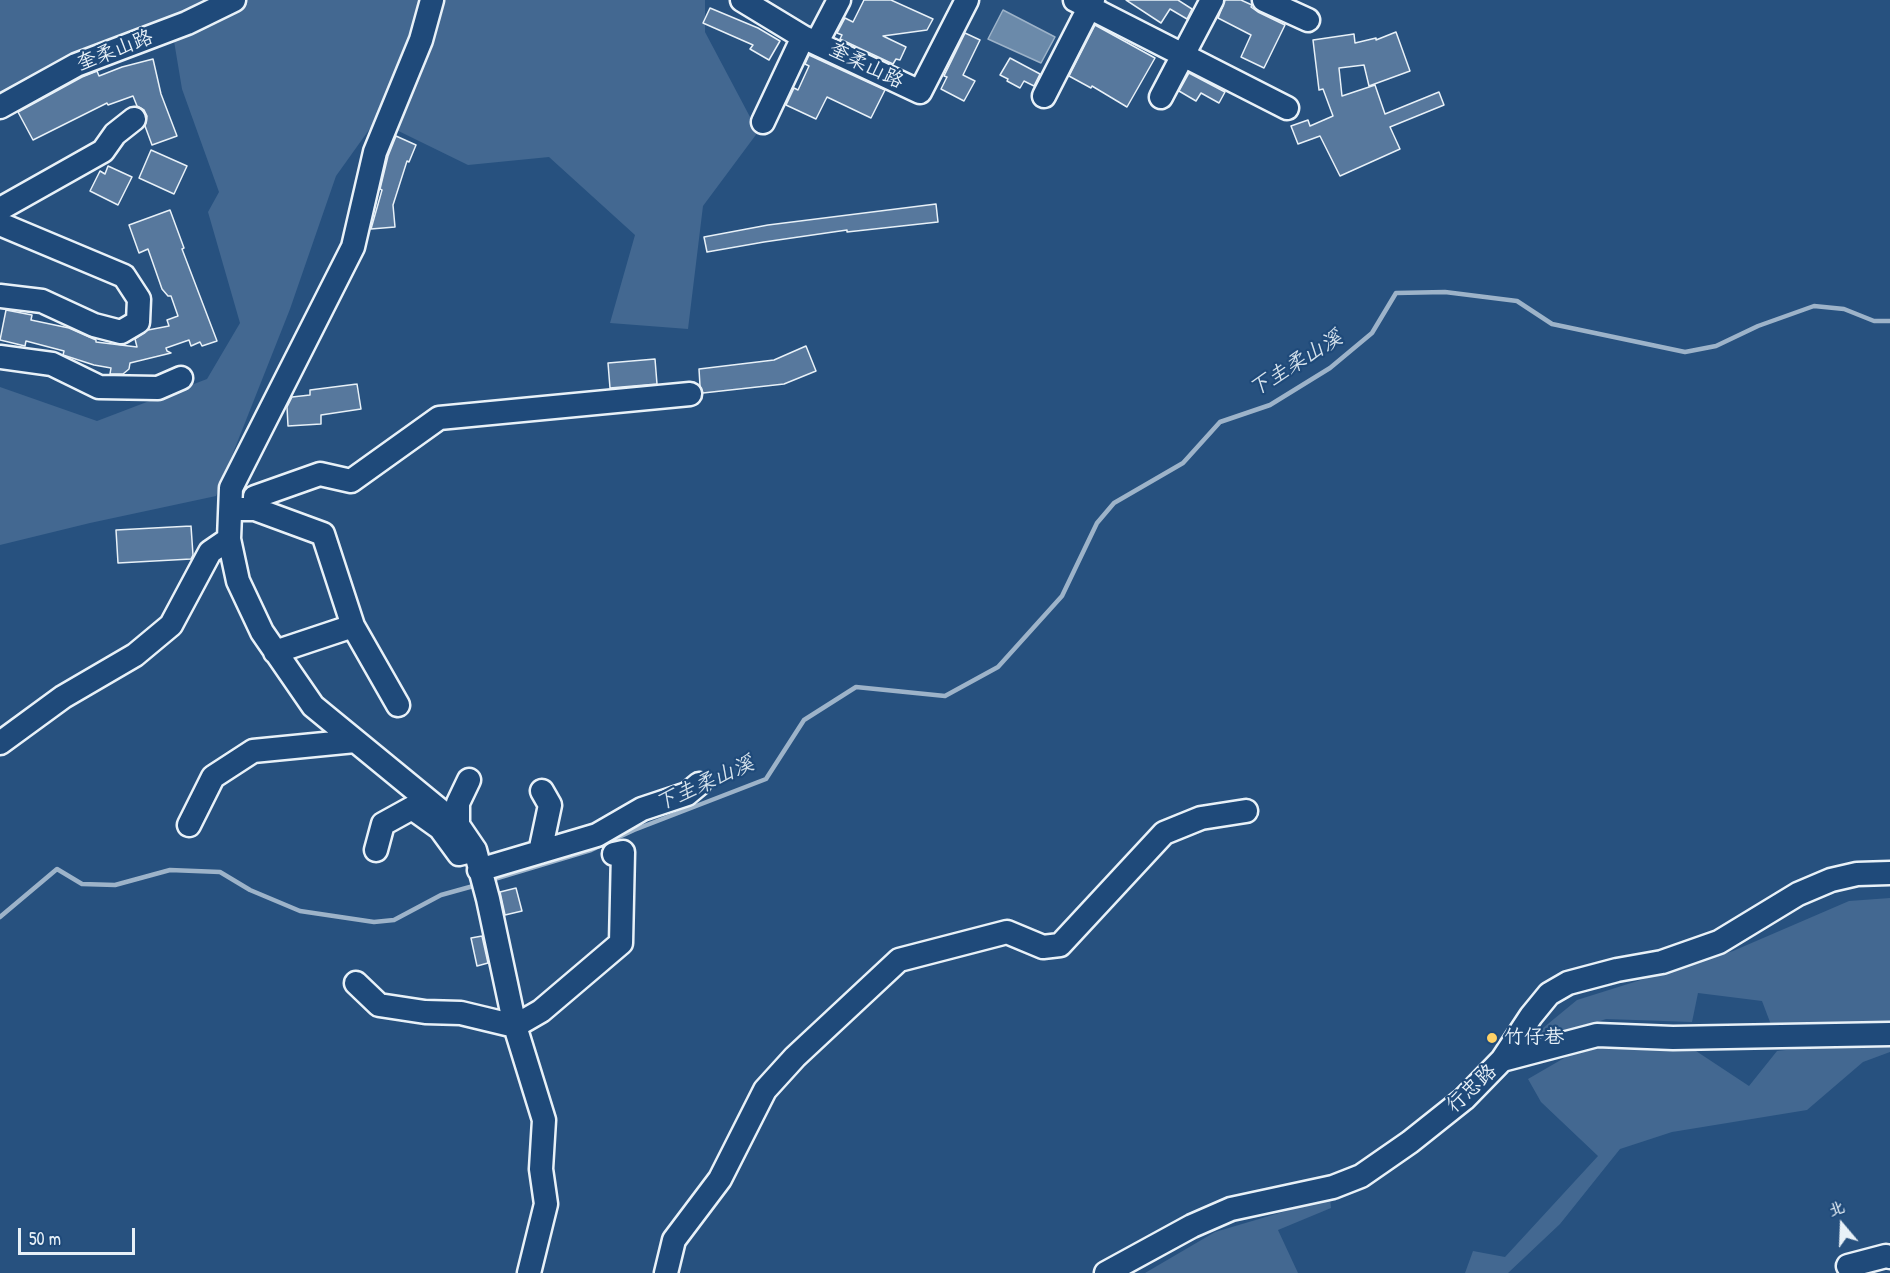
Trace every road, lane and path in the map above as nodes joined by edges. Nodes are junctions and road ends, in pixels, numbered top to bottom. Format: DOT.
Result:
graph roads {
  1 [pos="234,0"];
  2 [pos="432,0"];
  3 [pos="742,0"];
  4 [pos="839,0"];
  5 [pos="967,0"];
  6 [pos="1212,0"];
  7 [pos="1264,0"];
  8 [pos="1086,2"];
  9 [pos="1308,20"];
  10 [pos="810,40"];
  11 [pos="1183,55"];
  12 [pos="1044,96"];
  13 [pos="1161,97"];
  14 [pos="0,107"];
  15 [pos="1287,108"];
  16 [pos="134,119"];
  17 [pos="763,123"];
  18 [pos="0,209"];
  19 [pos="0,224"];
  20 [pos="0,296"];
  21 [pos="0,357"];
  22 [pos="180,378"];
  23 [pos="690,394"];
  24 [pos="230,508"];
  25 [pos="255,509"];
  26 [pos="229,539"];
  27 [pos="353,627"];
  28 [pos="275,652"];
  29 [pos="398,705"];
  30 [pos="355,741"];
  31 [pos="0,743"];
  32 [pos="469,780"];
  33 [pos="699,784"];
  34 [pos="542,792"];
  35 [pos="1246,811"];
  36 [pos="189,825"];
  37 [pos="458,825"];
  38 [pos="376,850"];
  39 [pos="540,852"];
  40 [pos="614,854"];
  41 [pos="1890,873"];
  42 [pos="481,875"];
  43 [pos="356,982"];
  44 [pos="515,1026"];
  45 [pos="1890,1034"];
  46 [pos="1502,1060"];
  47 [pos="1890,1257"];
  48 [pos="1848,1266"];
  49 [pos="529,1273"];
  50 [pos="666,1273"];
  51 [pos="1106,1273"];
  1 -- 14 [label="street, 奎柔山路"];
  2 -- 24 [label="street"];
  3 -- 10 [label="street, 奎柔山路"];
  4 -- 10 [label="street, 奎柔山路"];
  5 -- 10 [label="street, 奎柔山路"];
  6 -- 11 [label="street"];
  7 -- 9 [label="street"];
  8 -- 11 [label="street"];
  8 -- 12 [label="street"];
  10 -- 17 [label="street, 奎柔山路"];
  11 -- 13 [label="street"];
  11 -- 15 [label="street"];
  16 -- 18 [label="street"];
  19 -- 20 [label="street"];
  21 -- 22 [label="street"];
  23 -- 25 [label="street"];
  24 -- 25 [label="street"];
  24 -- 26 [label="street"];
  25 -- 27 [label="street"];
  26 -- 28 [label="street"];
  26 -- 31 [label="street"];
  27 -- 28 [label="street"];
  27 -- 29 [label="street"];
  28 -- 30 [label="street"];
  30 -- 36 [label="street"];
  30 -- 37 [label="street"];
  32 -- 37 [label="street"];
  33 -- 39 [label="street"];
  34 -- 39 [label="street"];
  35 -- 50 [label="street"];
  37 -- 42 [label="street"];
  38 -- 42 [label="street"];
  39 -- 42 [label="street"];
  40 -- 44 [label="street"];
  41 -- 46 [label="street, 行忠路"];
  42 -- 44 [label="street"];
  43 -- 44 [label="street"];
  44 -- 49 [label="street"];
  45 -- 46 [label="street"];
  46 -- 51 [label="street, 行忠路"];
  47 -- 48 [label="street"];
}
